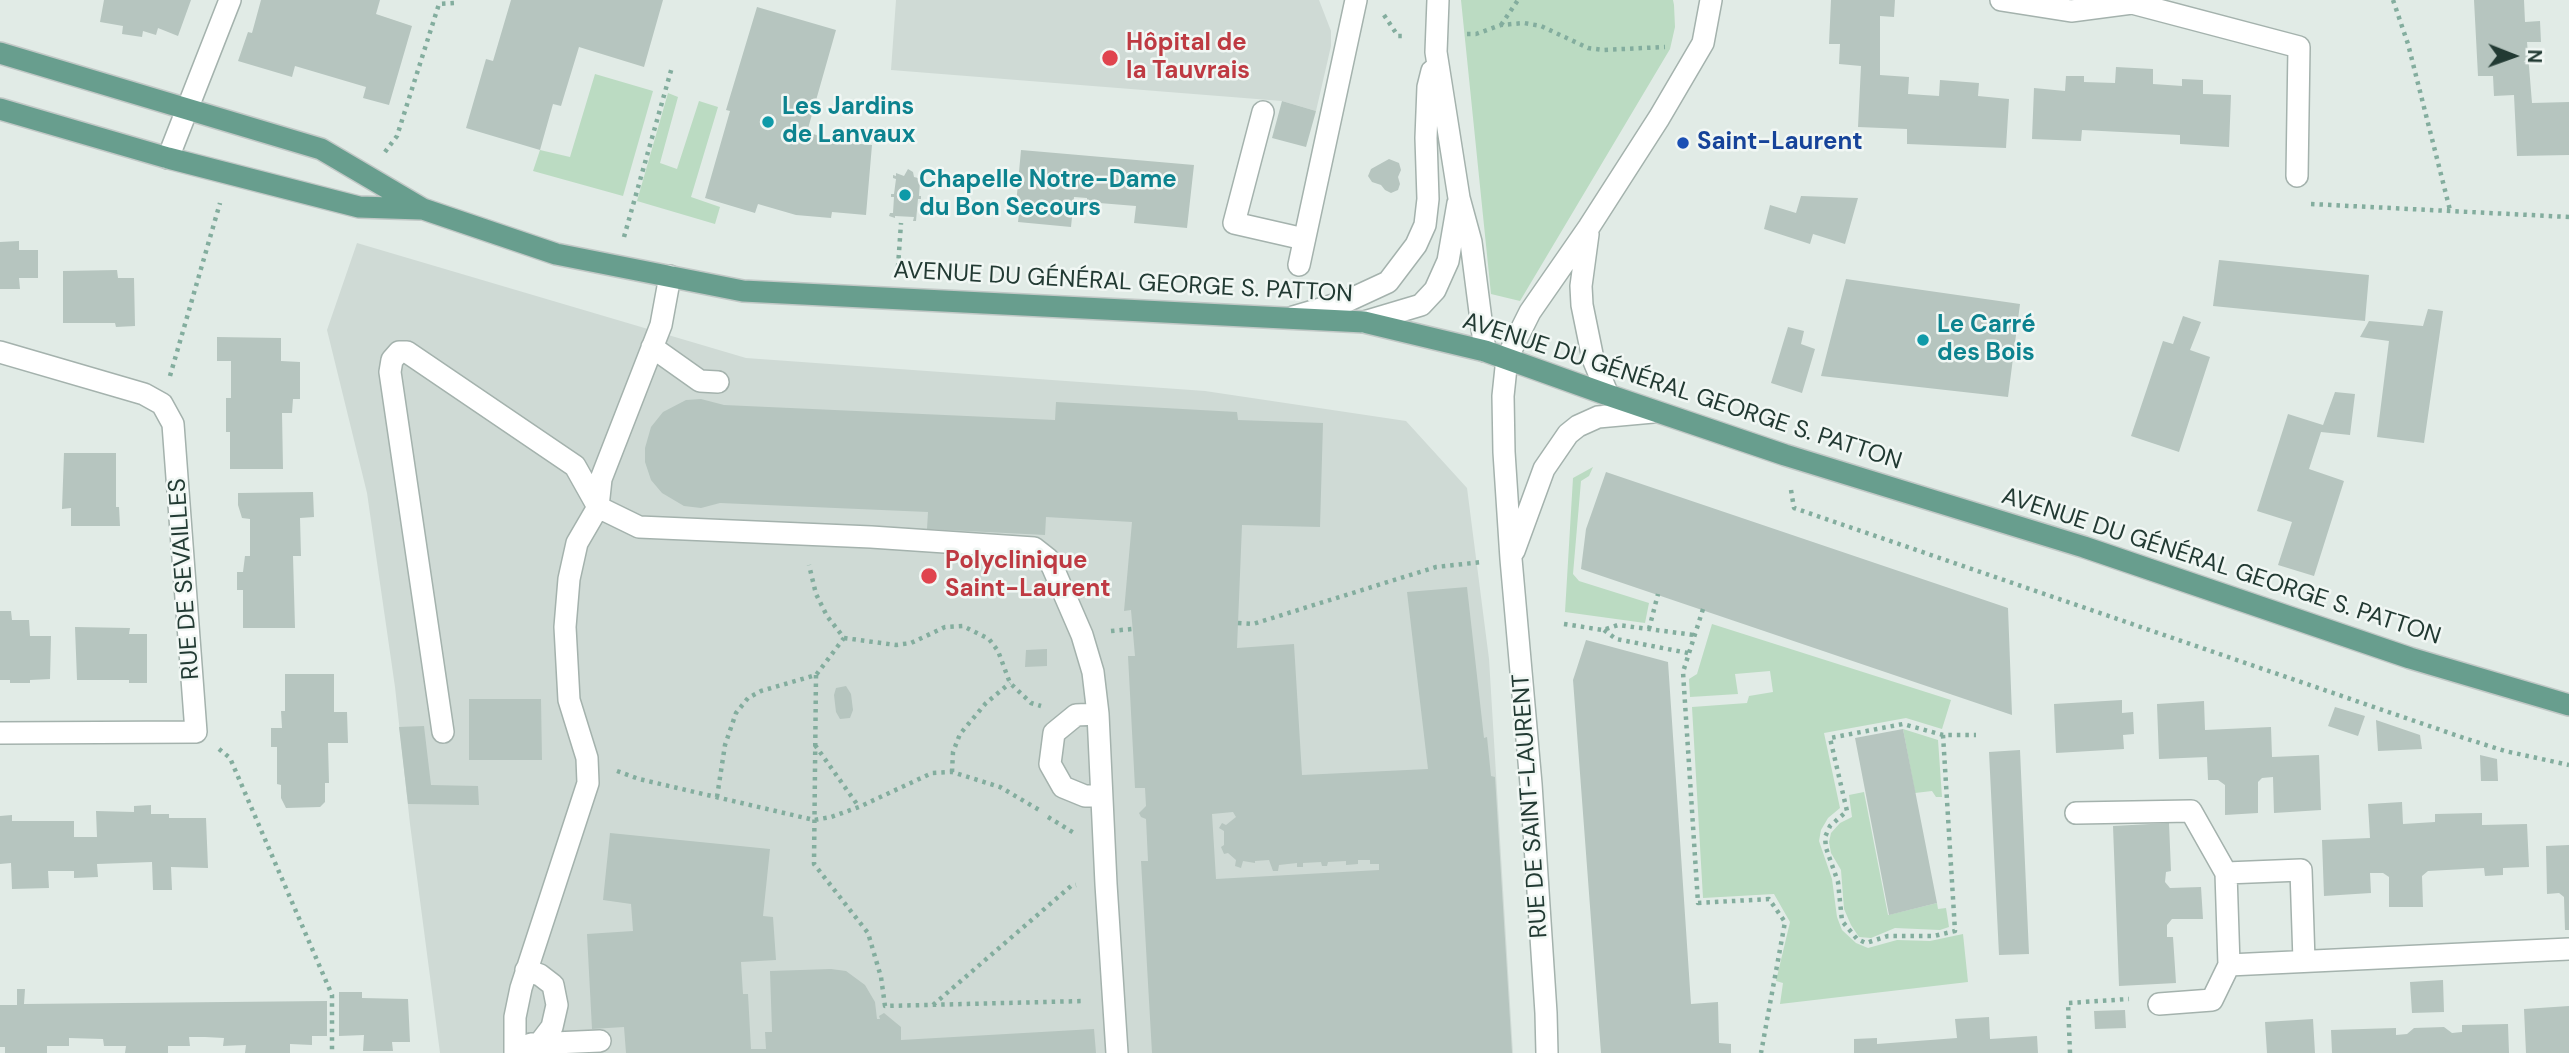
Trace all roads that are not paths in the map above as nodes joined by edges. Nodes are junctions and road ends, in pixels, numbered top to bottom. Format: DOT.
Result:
graph roads {
  1 [pos="230,0"];
  2 [pos="1356,0"];
  3 [pos="1438,0"];
  4 [pos="1711,0"];
  5 [pos="2001,0"];
  6 [pos="2132,2"];
  7 [pos="1436,44"];
  8 [pos="0,53"];
  9 [pos="188,107"];
  10 [pos="0,109"];
  11 [pos="1263,112"];
  12 [pos="168,158"];
  13 [pos="2297,176"];
  14 [pos="1459,198"];
  15 [pos="423,209"];
  16 [pos="1589,227"];
  17 [pos="1304,239"];
  18 [pos="1298,265"];
  19 [pos="670,276"];
  20 [pos="1288,318"];
  21 [pos="1364,323"];
  22 [pos="652,347"];
  23 [pos="1485,351"];
  24 [pos="0,352"];
  25 [pos="1507,358"];
  26 [pos="718,382"];
  27 [pos="1608,395"];
  28 [pos="1658,412"];
  29 [pos="598,508"];
  30 [pos="1511,559"];
  31 [pos="2569,705"];
  32 [pos="1098,714"];
  33 [pos="443,732"];
  34 [pos="0,733"];
  35 [pos="1101,796"];
  36 [pos="2076,814"];
  37 [pos="2226,873"];
  38 [pos="2569,949"];
  39 [pos="2304,961"];
  40 [pos="2229,965"];
  41 [pos="526,970"];
  42 [pos="2159,1004"];
  43 [pos="600,1041"];
  44 [pos="539,1044"];
  45 [pos="515,1049"];
  46 [pos="1117,1053"];
  47 [pos="1546,1053"];
  1 -- 9 [label="street"];
  2 -- 17 [label="street"];
  3 -- 7 [label="street"];
  4 -- 16 [label="street"];
  5 -- 6 [label="street"];
  6 -- 13 [label="street"];
  7 -- 14 [label="street"];
  7 -- 20 [label="street"];
  8 -- 9 [label="main road, AVENUE DU GÉNÉRAL GEORGE S. PATTON"];
  9 -- 12 [label="street"];
  9 -- 15 [label="main road, AVENUE DU GÉNÉRAL GEORGE S. PATTON"];
  10 -- 12 [label="main road, AVENUE DU GÉNÉRAL GEORGE S. PATTON"];
  11 -- 17 [label="street"];
  12 -- 15 [label="main road, AVENUE DU GÉNÉRAL GEORGE S. PATTON"];
  14 -- 21 [label="street"];
  14 -- 23 [label="street"];
  15 -- 19 [label="main road, AVENUE DU GÉNÉRAL GEORGE S. PATTON"];
  16 -- 25 [label="street"];
  16 -- 27 [label="street"];
  17 -- 18 [label="street"];
  19 -- 20 [label="main road, AVENUE DU GÉNÉRAL GEORGE S. PATTON"];
  19 -- 22 [label="street"];
  20 -- 21 [label="main road, AVENUE DU GÉNÉRAL GEORGE S. PATTON"];
  21 -- 23 [label="main road, AVENUE DU GÉNÉRAL GEORGE S. PATTON"];
  22 -- 26 [label="street"];
  22 -- 29 [label="street"];
  23 -- 25 [label="main road, AVENUE DU GÉNÉRAL GEORGE S. PATTON"];
  24 -- 34 [label="street, RUE DE SEVAILLES"];
  25 -- 27 [label="main road, AVENUE DU GÉNÉRAL GEORGE S. PATTON"];
  25 -- 30 [label="street, RUE DE SAINT-LAURENT"];
  27 -- 28 [label="main road, AVENUE DU GÉNÉRAL GEORGE S. PATTON"];
  28 -- 30 [label="street, RUE DE SAINT-LAURENT"];
  28 -- 31 [label="main road, AVENUE DU GÉNÉRAL GEORGE S. PATTON"];
  29 -- 32 [label="street"];
  29 -- 33 [label="street"];
  29 -- 41 [label="street"];
  30 -- 47 [label="street, RUE DE SAINT-LAURENT"];
  32 -- 35 [label="street"];
  32 -- 35 [label="street"];
  35 -- 46 [label="street"];
  36 -- 37 [label="street"];
  37 -- 39 [label="street"];
  37 -- 40 [label="street"];
  38 -- 39 [label="street"];
  39 -- 40 [label="street"];
  40 -- 42 [label="street"];
  41 -- 44 [label="street"];
  41 -- 45 [label="street"];
  43 -- 44 [label="street"];
  44 -- 45 [label="street"];
}
